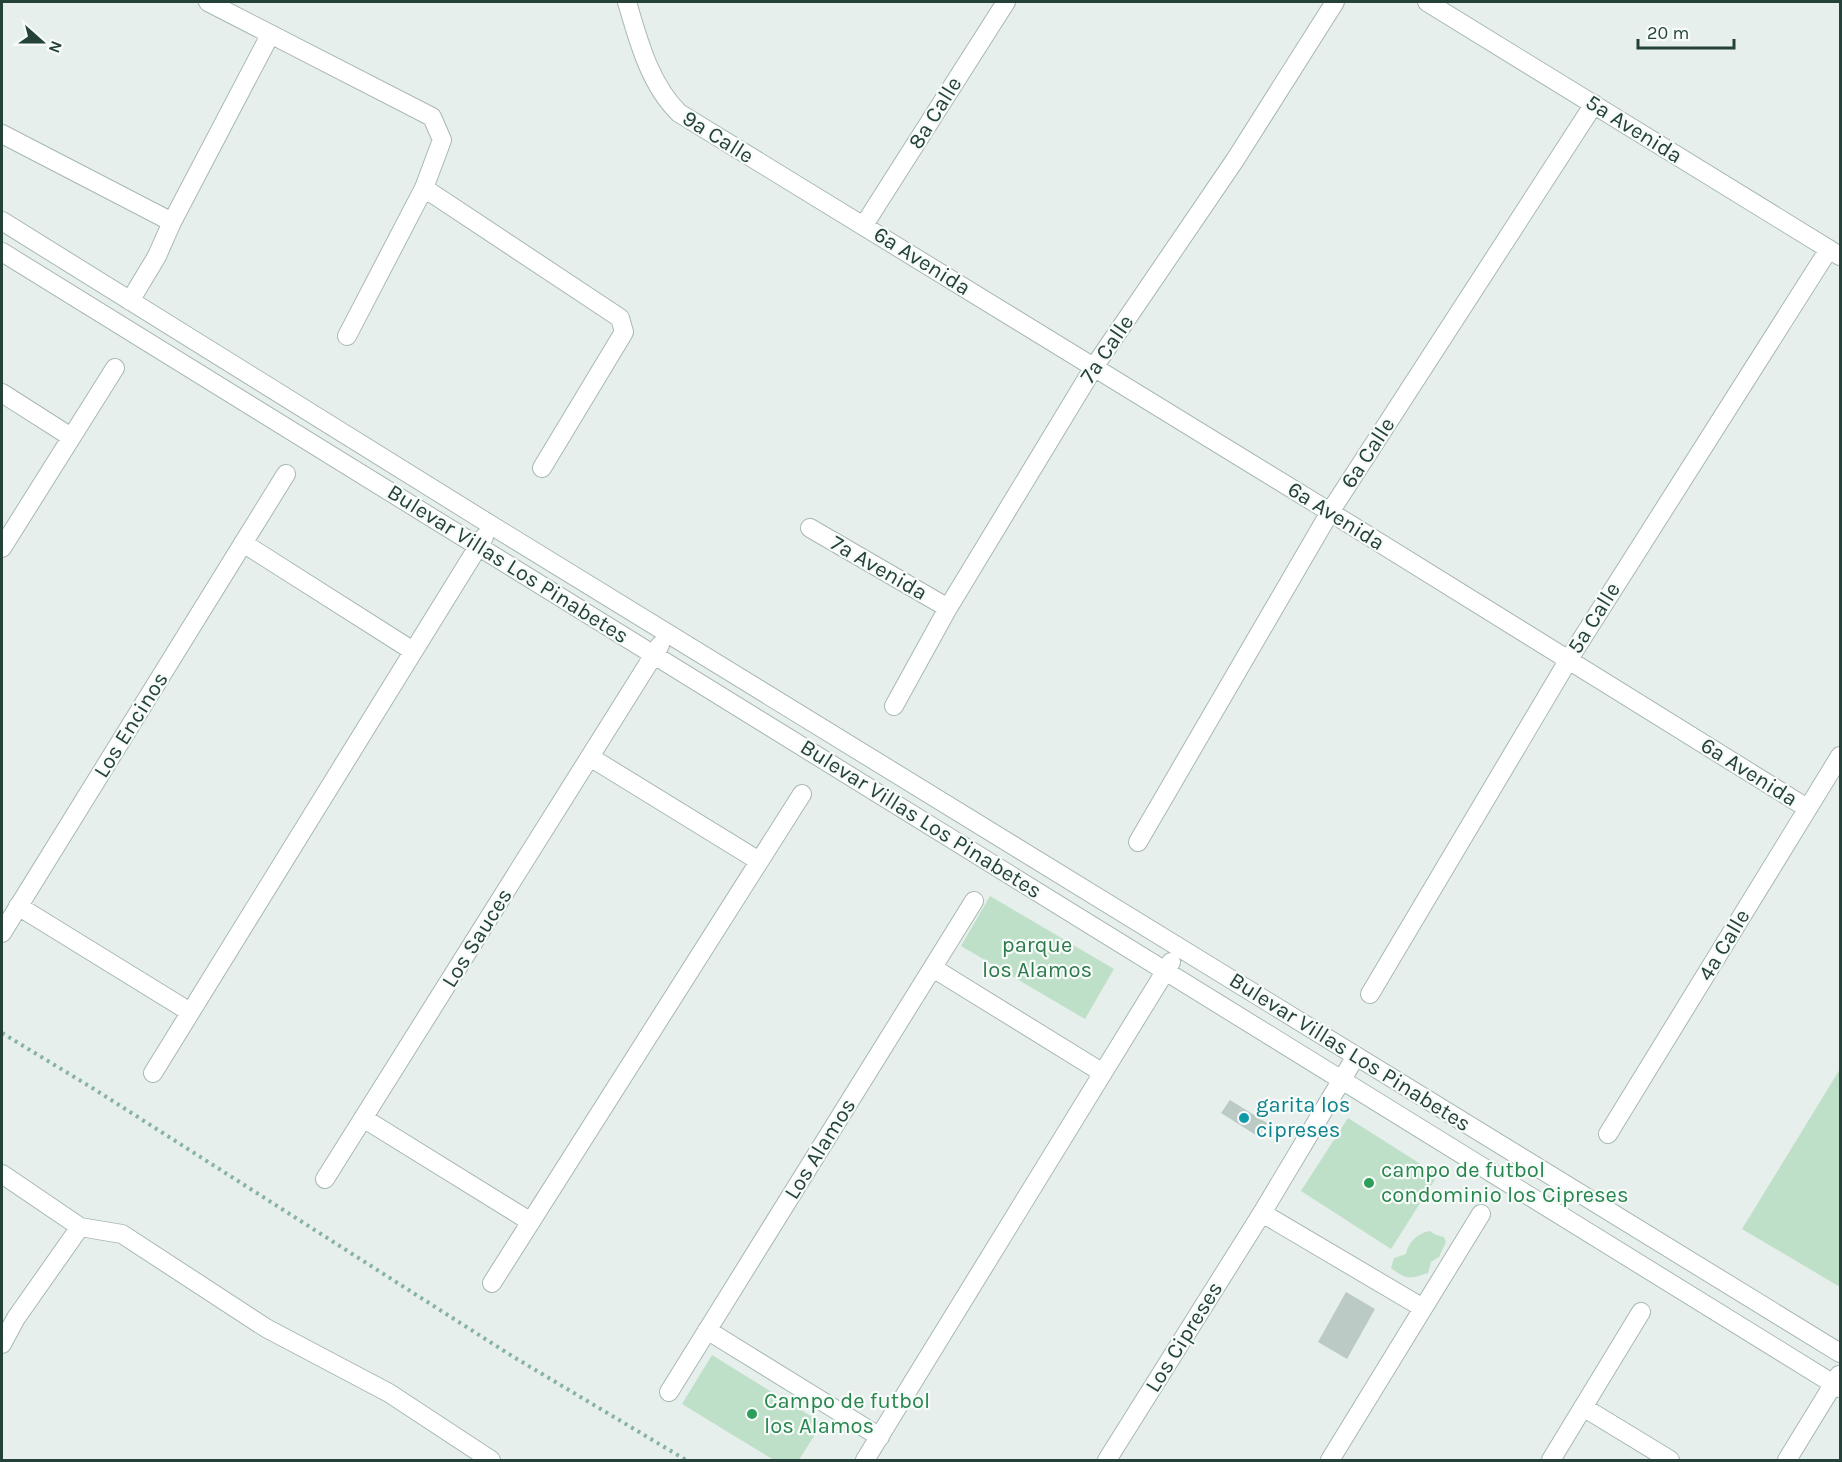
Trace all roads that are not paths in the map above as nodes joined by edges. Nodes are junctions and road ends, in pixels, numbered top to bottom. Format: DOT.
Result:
graph roads {
  1 [pos="208,2"];
  2 [pos="627,2"];
  3 [pos="1006,2"];
  4 [pos="1335,2"];
  5 [pos="1427,2"];
  6 [pos="270,35"];
  7 [pos="1594,104"];
  8 [pos="2,134"];
  9 [pos="424,188"];
  10 [pos="2,221"];
  11 [pos="172,222"];
  12 [pos="864,225"];
  13 [pos="2,252"];
  14 [pos="1835,252"];
  15 [pos="130,301"];
  16 [pos="347,336"];
  17 [pos="115,368"];
  18 [pos="1094,368"];
  19 [pos="2,393"];
  20 [pos="71,437"];
  21 [pos="542,468"];
  22 [pos="286,474"];
  23 [pos="1330,512"];
  24 [pos="490,525"];
  25 [pos="810,528"];
  26 [pos="243,543"];
  27 [pos="478,546"];
  28 [pos="2,548"];
  29 [pos="948,608"];
  30 [pos="668,634"];
  31 [pos="413,651"];
  32 [pos="655,655"];
  33 [pos="1569,659"];
  34 [pos="894,706"];
  35 [pos="1840,756"];
  36 [pos="591,757"];
  37 [pos="802,794"];
  38 [pos="1808,808"];
  39 [pos="1138,842"];
  40 [pos="759,861"];
  41 [pos="974,901"];
  42 [pos="18,906"];
  43 [pos="2,933"];
  44 [pos="1179,948"];
  45 [pos="933,968"];
  46 [pos="1166,971"];
  47 [pos="1370,994"];
  48 [pos="190,1012"];
  49 [pos="1356,1056"];
  50 [pos="153,1073"];
  51 [pos="1103,1073"];
  52 [pos="1343,1080"];
  53 [pos="363,1118"];
  54 [pos="1608,1134"];
  55 [pos="2,1174"];
  56 [pos="325,1179"];
  57 [pos="1262,1213"];
  58 [pos="1481,1214"];
  59 [pos="531,1222"];
  60 [pos="80,1227"];
  61 [pos="492,1283"];
  62 [pos="1423,1308"];
  63 [pos="1641,1312"];
  64 [pos="707,1330"];
  65 [pos="2,1344"];
  66 [pos="1840,1353"];
  67 [pos="1839,1382"];
  68 [pos="669,1392"];
  69 [pos="1583,1407"];
  70 [pos="880,1437"];
  71 [pos="491,1461"];
  72 [pos="865,1461"];
  73 [pos="1107,1461"];
  74 [pos="1330,1461"];
  75 [pos="1551,1461"];
  76 [pos="1670,1461"];
  77 [pos="1787,1461"];
  1 -- 6 [label="street"];
  2 -- 12 [label="street, 9a Calle"];
  3 -- 12 [label="street, 8a Calle"];
  4 -- 18 [label="street, 7a Calle"];
  5 -- 7 [label="street, 5a Avenida"];
  6 -- 9 [label="street"];
  6 -- 11 [label="street"];
  7 -- 14 [label="street, 5a Avenida"];
  7 -- 23 [label="street, 6a Calle"];
  8 -- 11 [label="street"];
  9 -- 16 [label="street"];
  9 -- 21 [label="street"];
  10 -- 15 [label="street, Bulevar Villas Los Pinabetes"];
  11 -- 15 [label="street"];
  12 -- 18 [label="street, 6a Avenida"];
  13 -- 27 [label="street, Bulevar Villas Los Pinabetes"];
  14 -- 33 [label="street, 5a Calle"];
  15 -- 24 [label="street, Bulevar Villas Los Pinabetes"];
  17 -- 20 [label="street"];
  18 -- 23 [label="street, 6a Avenida"];
  18 -- 29 [label="street, 7a Calle"];
  19 -- 20 [label="street"];
  20 -- 28 [label="street"];
  22 -- 26 [label="street, Los Encinos"];
  23 -- 33 [label="street, 6a Avenida"];
  23 -- 39 [label="street, 6a Calle"];
  24 -- 27 [label="street"];
  24 -- 30 [label="street, Bulevar Villas Los Pinabetes"];
  25 -- 29 [label="street, 7a Avenida"];
  26 -- 31 [label="street"];
  26 -- 42 [label="street, Los Encinos"];
  27 -- 31 [label="street"];
  27 -- 32 [label="street, Bulevar Villas Los Pinabetes"];
  29 -- 34 [label="street, 7a Calle"];
  30 -- 32 [label="street, Los Sauces"];
  30 -- 44 [label="street, Bulevar Villas Los Pinabetes"];
  31 -- 48 [label="street"];
  32 -- 36 [label="street, Los Sauces"];
  32 -- 46 [label="street, Bulevar Villas Los Pinabetes"];
  33 -- 38 [label="street, 6a Avenida"];
  33 -- 47 [label="street, 5a Calle"];
  35 -- 38 [label="street, 4a Calle"];
  36 -- 40 [label="street"];
  36 -- 53 [label="street, Los Sauces"];
  37 -- 40 [label="street"];
  38 -- 54 [label="street, 4a Calle"];
  40 -- 59 [label="street"];
  41 -- 45 [label="street, Los Alamos"];
  42 -- 43 [label="street, Los Encinos"];
  42 -- 48 [label="street"];
  44 -- 46 [label="street"];
  44 -- 49 [label="street, Bulevar Villas Los Pinabetes"];
  45 -- 51 [label="street"];
  45 -- 64 [label="street, Los Alamos"];
  46 -- 51 [label="street"];
  46 -- 52 [label="street, Bulevar Villas Los Pinabetes"];
  48 -- 50 [label="street"];
  49 -- 52 [label="street, Los Cipreses"];
  49 -- 66 [label="street, Bulevar Villas Los Pinabetes"];
  51 -- 70 [label="street"];
  52 -- 57 [label="street, Los Cipreses"];
  52 -- 67 [label="street, Bulevar Villas Los Pinabetes"];
  53 -- 56 [label="street, Los Sauces"];
  53 -- 59 [label="street"];
  55 -- 60 [label="street"];
  57 -- 62 [label="street"];
  57 -- 73 [label="street, Los Cipreses"];
  58 -- 62 [label="street"];
  59 -- 61 [label="street"];
  60 -- 65 [label="street"];
  60 -- 71 [label="street"];
  62 -- 74 [label="street"];
  63 -- 69 [label="street"];
  64 -- 68 [label="street, Los Alamos"];
  64 -- 70 [label="street"];
  67 -- 77 [label="street"];
  69 -- 75 [label="street"];
  69 -- 76 [label="street"];
  70 -- 72 [label="street"];
}
